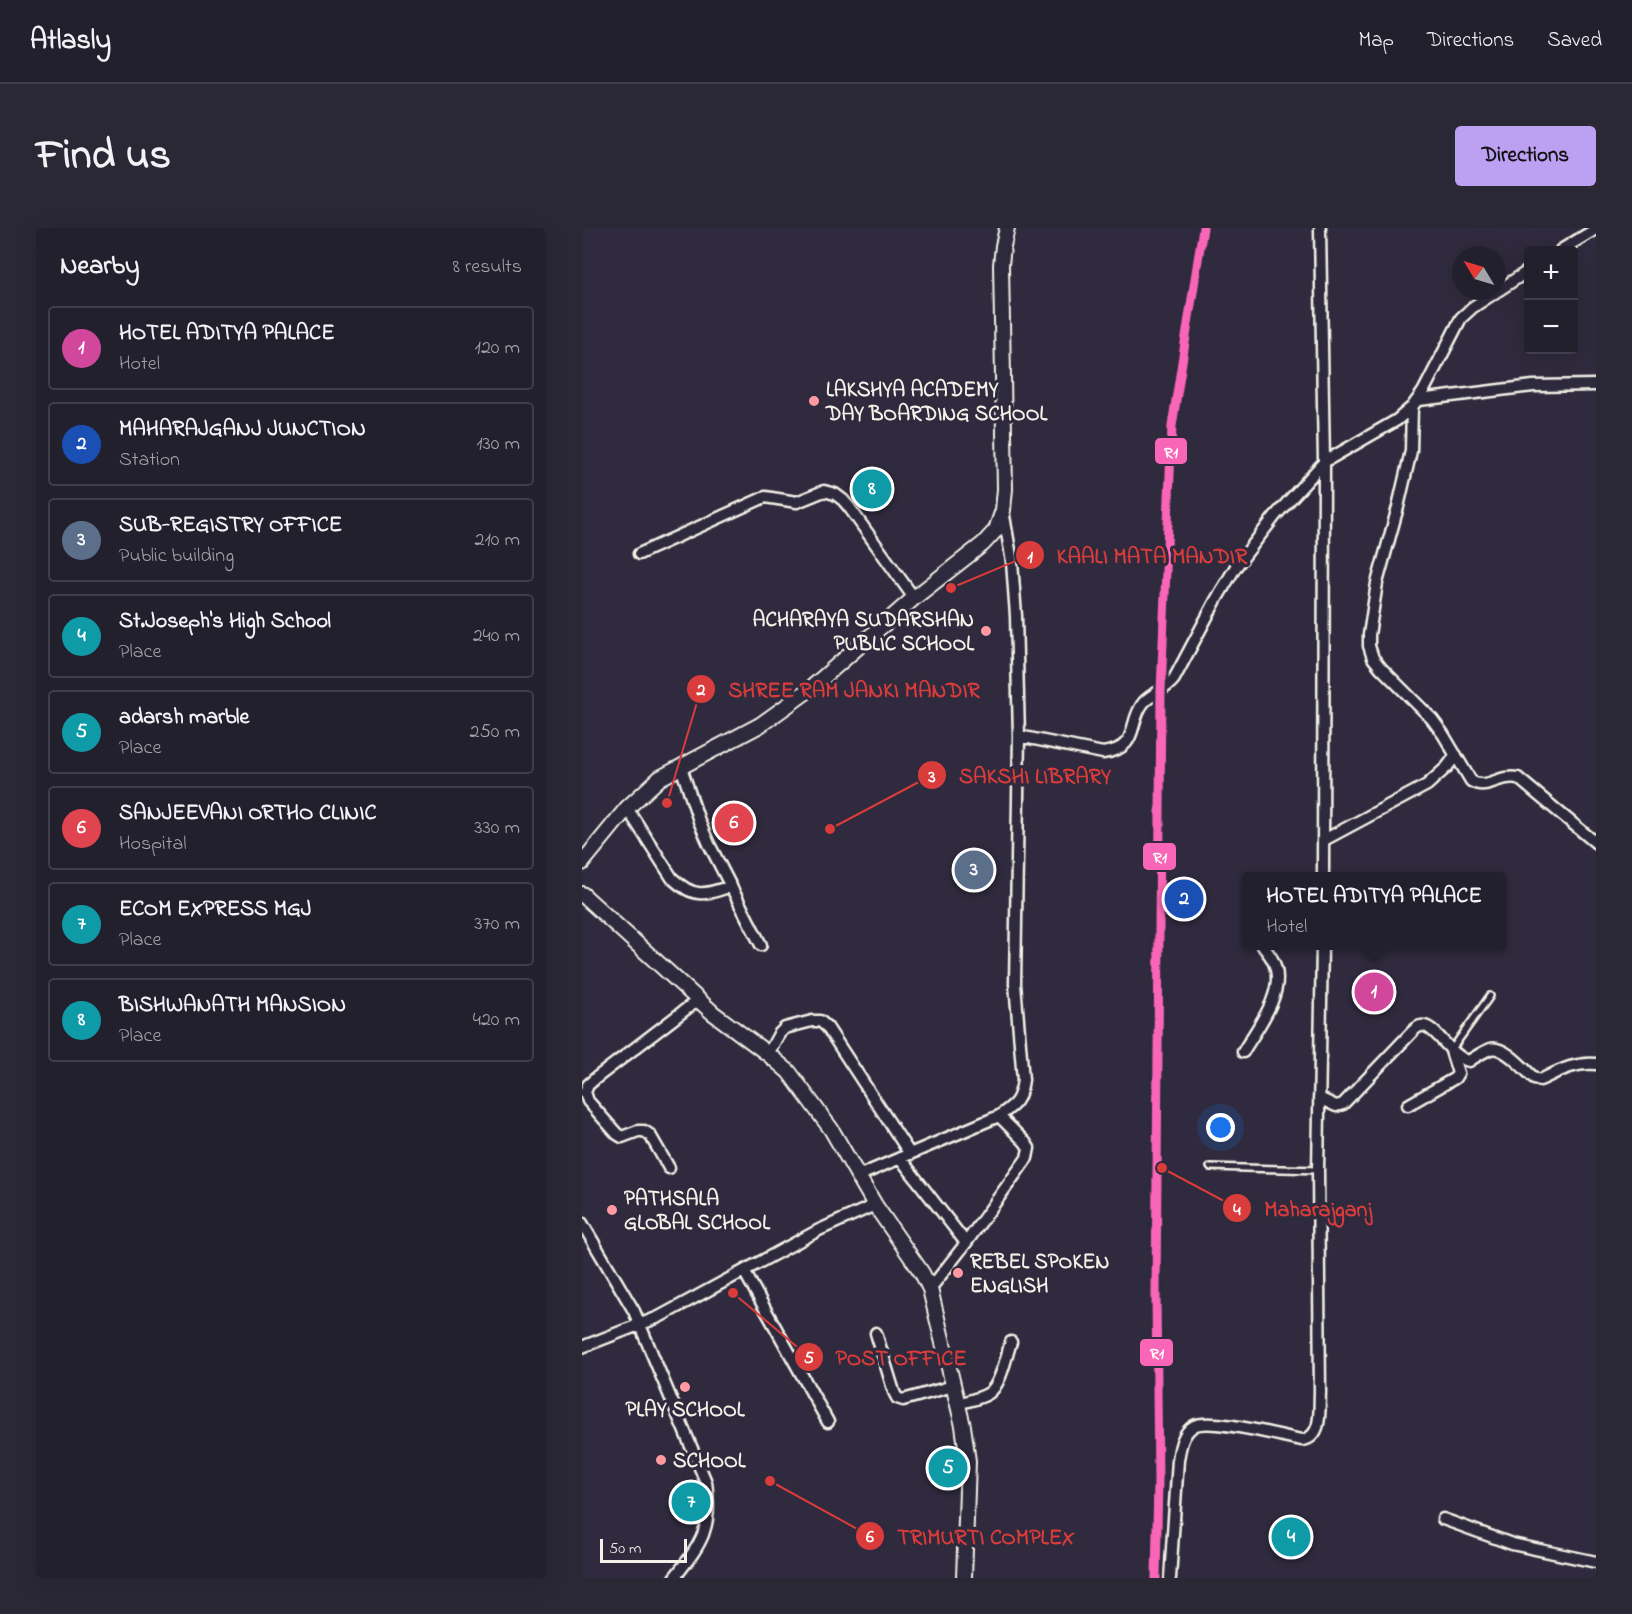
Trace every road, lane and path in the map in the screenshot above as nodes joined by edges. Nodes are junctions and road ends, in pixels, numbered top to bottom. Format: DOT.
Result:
graph roads {
  1 [pos="1007,228"];
  2 [pos="1320,228"];
  3 [pos="1596,229"];
  4 [pos="1568,246"];
  5 [pos="1524,274"];
  6 [pos="1596,385"];
  7 [pos="1415,404"];
  8 [pos="1324,462"];
  9 [pos="1003,510"];
  10 [pos="639,554"];
  11 [pos="914,598"];
  12 [pos="1019,736"];
  13 [pos="1456,755"];
  14 [pos="681,767"];
  15 [pos="627,808"];
  16 [pos="1324,840"];
  17 [pos="1596,843"];
  18 [pos="582,863"];
  19 [pos="1323,872"];
  20 [pos="731,886"];
  21 [pos="582,894"];
  22 [pos="761,945"];
  23 [pos="1266,950"];
  24 [pos="1322,950"];
  25 [pos="1490,996"];
  26 [pos="698,1000"];
  27 [pos="1451,1051"];
  28 [pos="1243,1052"];
  29 [pos="768,1054"];
  30 [pos="1596,1064"];
  31 [pos="1319,1098"];
  32 [pos="1408,1105"];
  33 [pos="999,1116"];
  34 [pos="905,1156"];
  35 [pos="1210,1167"];
  36 [pos="669,1168"];
  37 [pos="1317,1170"];
  38 [pos="858,1176"];
  39 [pos="875,1205"];
  40 [pos="582,1223"];
  41 [pos="966,1243"];
  42 [pos="744,1271"];
  43 [pos="930,1289"];
  44 [pos="640,1325"];
  45 [pos="876,1333"];
  46 [pos="1011,1342"];
  47 [pos="582,1347"];
  48 [pos="953,1386"];
  49 [pos="957,1404"];
  50 [pos="828,1422"];
  51 [pos="1443,1519"];
  52 [pos="1596,1562"];
  53 [pos="674,1578"];
  54 [pos="964,1578"];
  55 [pos="1170,1578"];
  1 -- 9 [label="street"];
  2 -- 8 [label="street"];
  3 -- 4 [label="street"];
  5 -- 7 [label="street"];
  6 -- 7 [label="street"];
  7 -- 8 [label="street"];
  7 -- 13 [label="street"];
  8 -- 12 [label="street"];
  8 -- 16 [label="street"];
  9 -- 11 [label="street"];
  9 -- 12 [label="street"];
  10 -- 11 [label="street"];
  11 -- 14 [label="street"];
  12 -- 33 [label="street"];
  13 -- 16 [label="street"];
  13 -- 17 [label="street"];
  14 -- 15 [label="street"];
  14 -- 20 [label="street"];
  15 -- 18 [label="street"];
  15 -- 20 [label="street"];
  16 -- 19 [label="street"];
  20 -- 22 [label="street"];
  21 -- 26 [label="street"];
  23 -- 28 [label="street"];
  24 -- 31 [label="street"];
  25 -- 27 [label="lane"];
  26 -- 29 [label="street"];
  26 -- 36 [label="street"];
  27 -- 30 [label="street"];
  27 -- 31 [label="street"];
  27 -- 32 [label="street"];
  29 -- 34 [label="street"];
  29 -- 38 [label="street"];
  31 -- 37 [label="street"];
  33 -- 34 [label="street"];
  33 -- 41 [label="street"];
  34 -- 38 [label="street"];
  34 -- 41 [label="street"];
  35 -- 37 [label="lane"];
  37 -- 55 [label="street"];
  38 -- 39 [label="street"];
  39 -- 42 [label="street"];
  39 -- 43 [label="street"];
  40 -- 44 [label="street"];
  41 -- 43 [label="street"];
  42 -- 44 [label="street"];
  42 -- 50 [label="street"];
  43 -- 48 [label="street"];
  44 -- 47 [label="street"];
  44 -- 53 [label="street"];
  45 -- 48 [label="street"];
  46 -- 49 [label="street"];
  48 -- 49 [label="street"];
  49 -- 54 [label="street"];
  51 -- 52 [label="street"];
}
